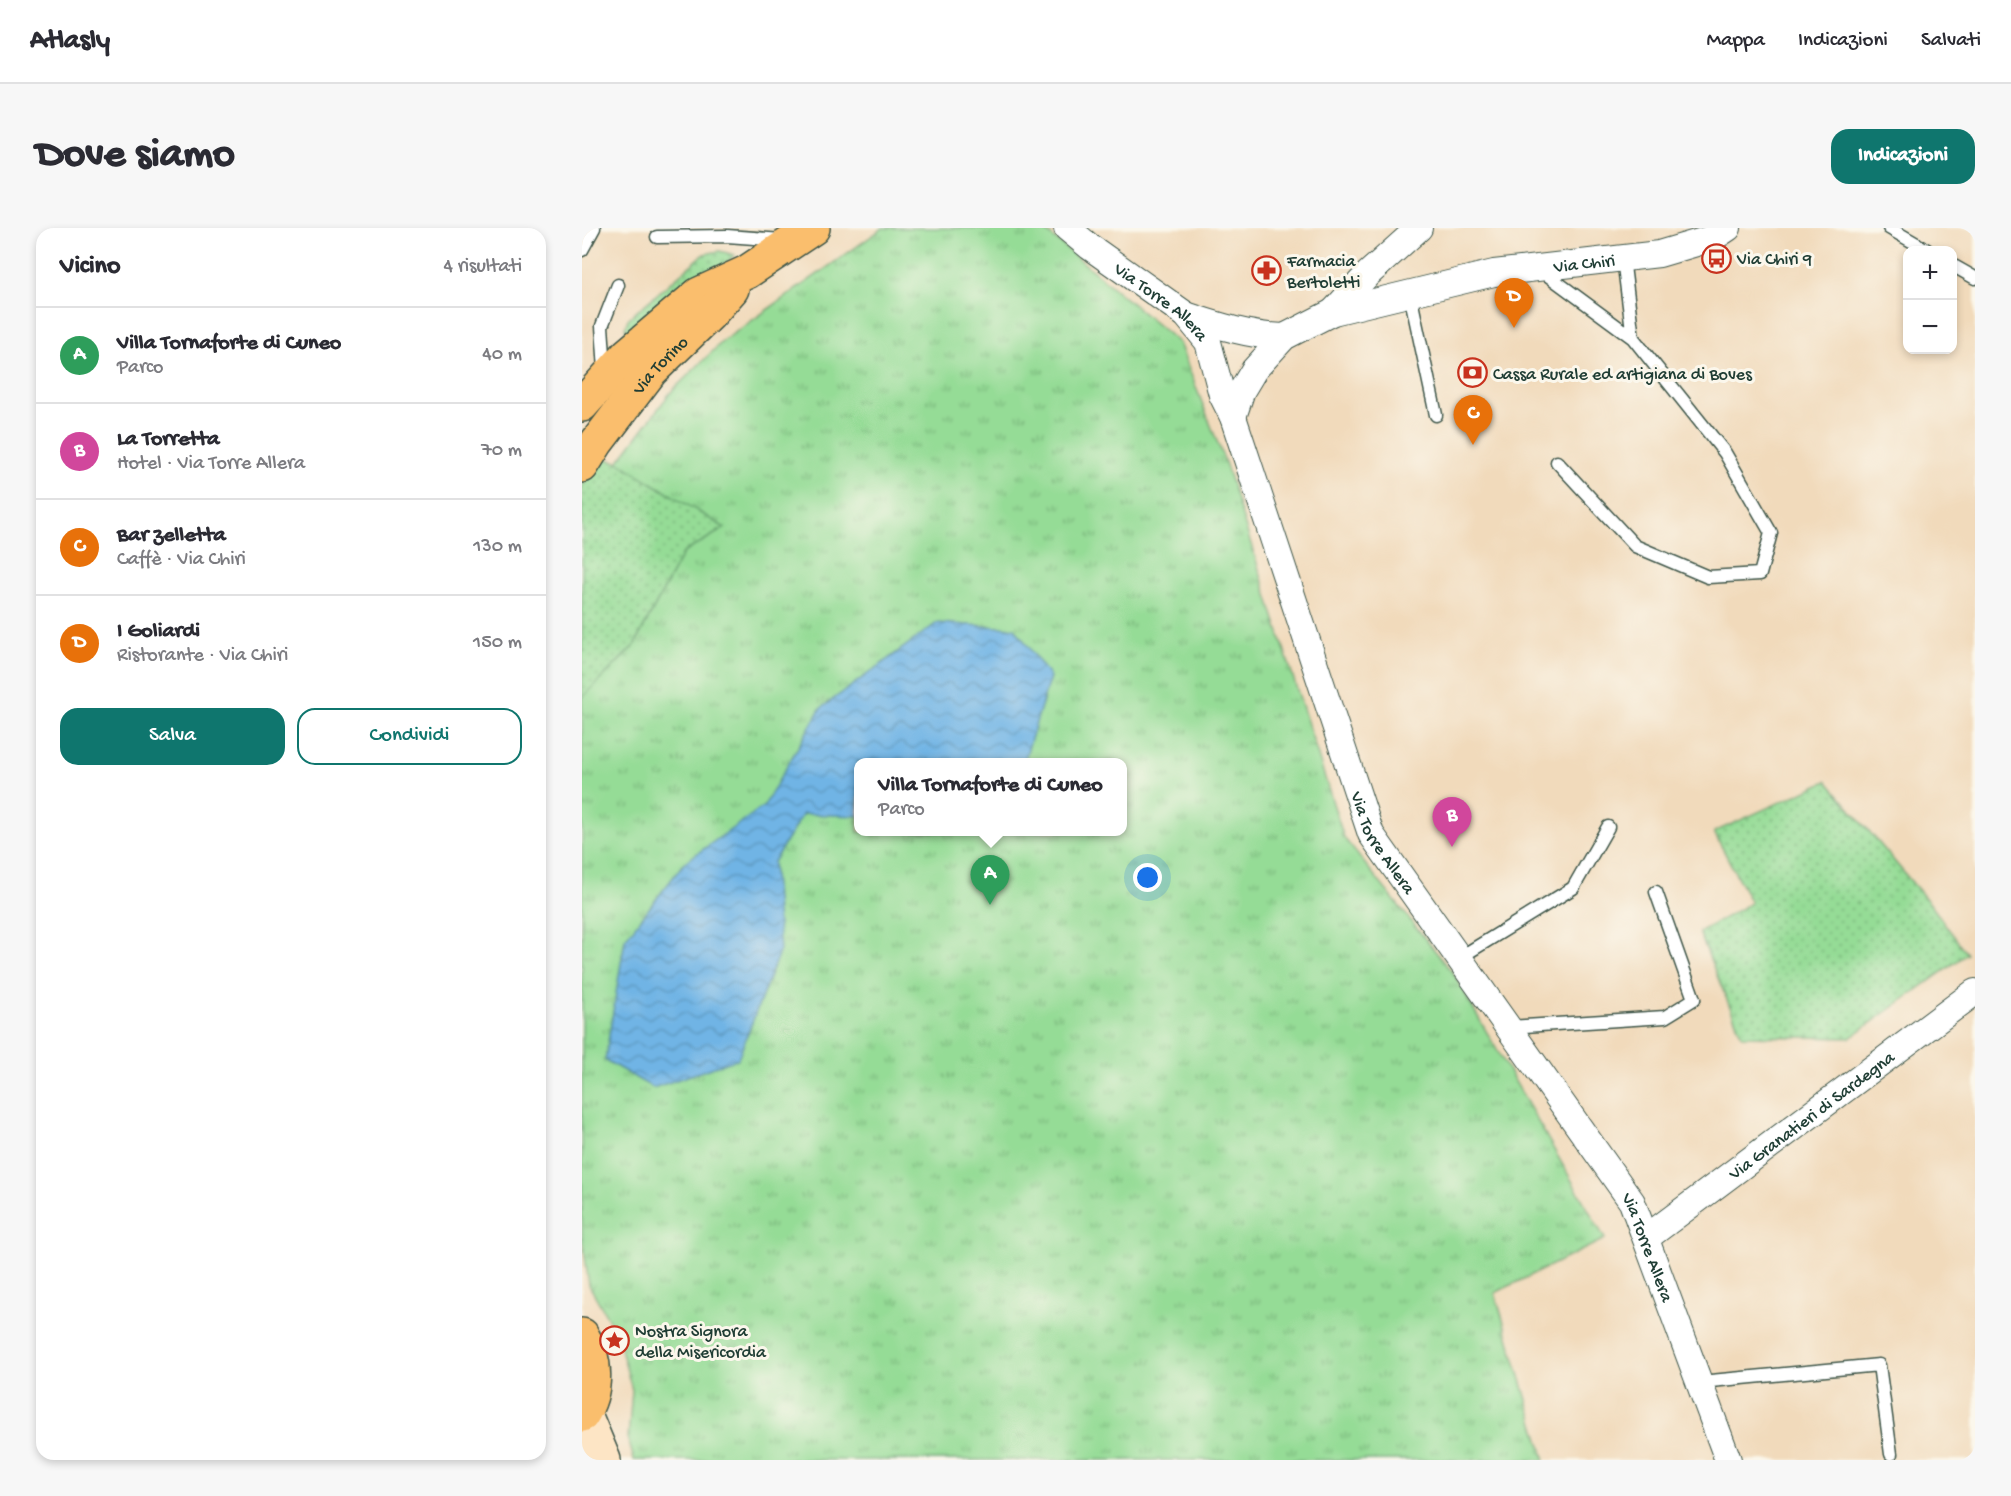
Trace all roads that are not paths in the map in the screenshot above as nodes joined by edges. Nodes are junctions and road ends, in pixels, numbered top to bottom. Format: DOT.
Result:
graph roads {
  1 [pos="594,228"];
  2 [pos="1067,228"];
  3 [pos="1419,228"];
  4 [pos="1728,228"];
  5 [pos="1889,228"];
  6 [pos="803,234"];
  7 [pos="657,237"];
  8 [pos="1920,246"];
  9 [pos="582,250"];
  10 [pos="1623,258"];
  11 [pos="1539,268"];
  12 [pos="1957,268"];
  13 [pos="747,272"];
  14 [pos="1975,278"];
  15 [pos="618,285"];
  16 [pos="1410,294"];
  17 [pos="1333,312"];
  18 [pos="1186,315"];
  19 [pos="1284,337"];
  20 [pos="1633,338"];
  21 [pos="606,377"];
  22 [pos="582,405"];
  23 [pos="1436,415"];
  24 [pos="1233,417"];
  25 [pos="1557,462"];
  26 [pos="582,465"];
  27 [pos="1608,827"];
  28 [pos="1656,892"];
  29 [pos="1459,958"];
  30 [pos="1975,992"];
  31 [pos="1508,1027"];
  32 [pos="1646,1238"];
  33 [pos="582,1335"];
  34 [pos="1700,1382"];
  35 [pos="583,1414"];
  36 [pos="1891,1454"];
  37 [pos="604,1460"];
  38 [pos="1728,1460"];
  1 -- 9 [label="lane"];
  2 -- 18 [label="street, Via Torre Allera"];
  3 -- 17 [label="street, Via Chiri"];
  4 -- 10 [label="street, Via Chiri"];
  5 -- 8 [label="lane"];
  6 -- 7 [label="lane"];
  6 -- 13 [label="main road, Via Torino"];
  10 -- 11 [label="street, Via Chiri"];
  10 -- 20 [label="lane"];
  11 -- 16 [label="street, Via Chiri"];
  11 -- 20 [label="lane"];
  12 -- 14 [label="lane"];
  13 -- 21 [label="main road, Via Torino"];
  13 -- 26 [label="main road, Via Torino"];
  15 -- 21 [label="lane"];
  16 -- 17 [label="street, Via Chiri"];
  16 -- 23 [label="lane"];
  17 -- 19 [label="street, Via Chiri"];
  18 -- 19 [label="street"];
  18 -- 24 [label="street, Via Torre Allera"];
  19 -- 24 [label="street, Via Chiri"];
  20 -- 25 [label="lane"];
  21 -- 22 [label="main road, Via Torino"];
  24 -- 29 [label="street, Via Torre Allera"];
  27 -- 29 [label="lane"];
  28 -- 31 [label="lane"];
  29 -- 31 [label="street, Via Torre Allera"];
  30 -- 32 [label="street, Via Granatieri di Sardegna"];
  31 -- 32 [label="street, Via Torre Allera"];
  32 -- 34 [label="street, Via Torre Allera"];
  33 -- 35 [label="main road"];
  34 -- 36 [label="lane"];
  34 -- 38 [label="street, Via Torre Allera"];
  35 -- 37 [label="main road"];
}
